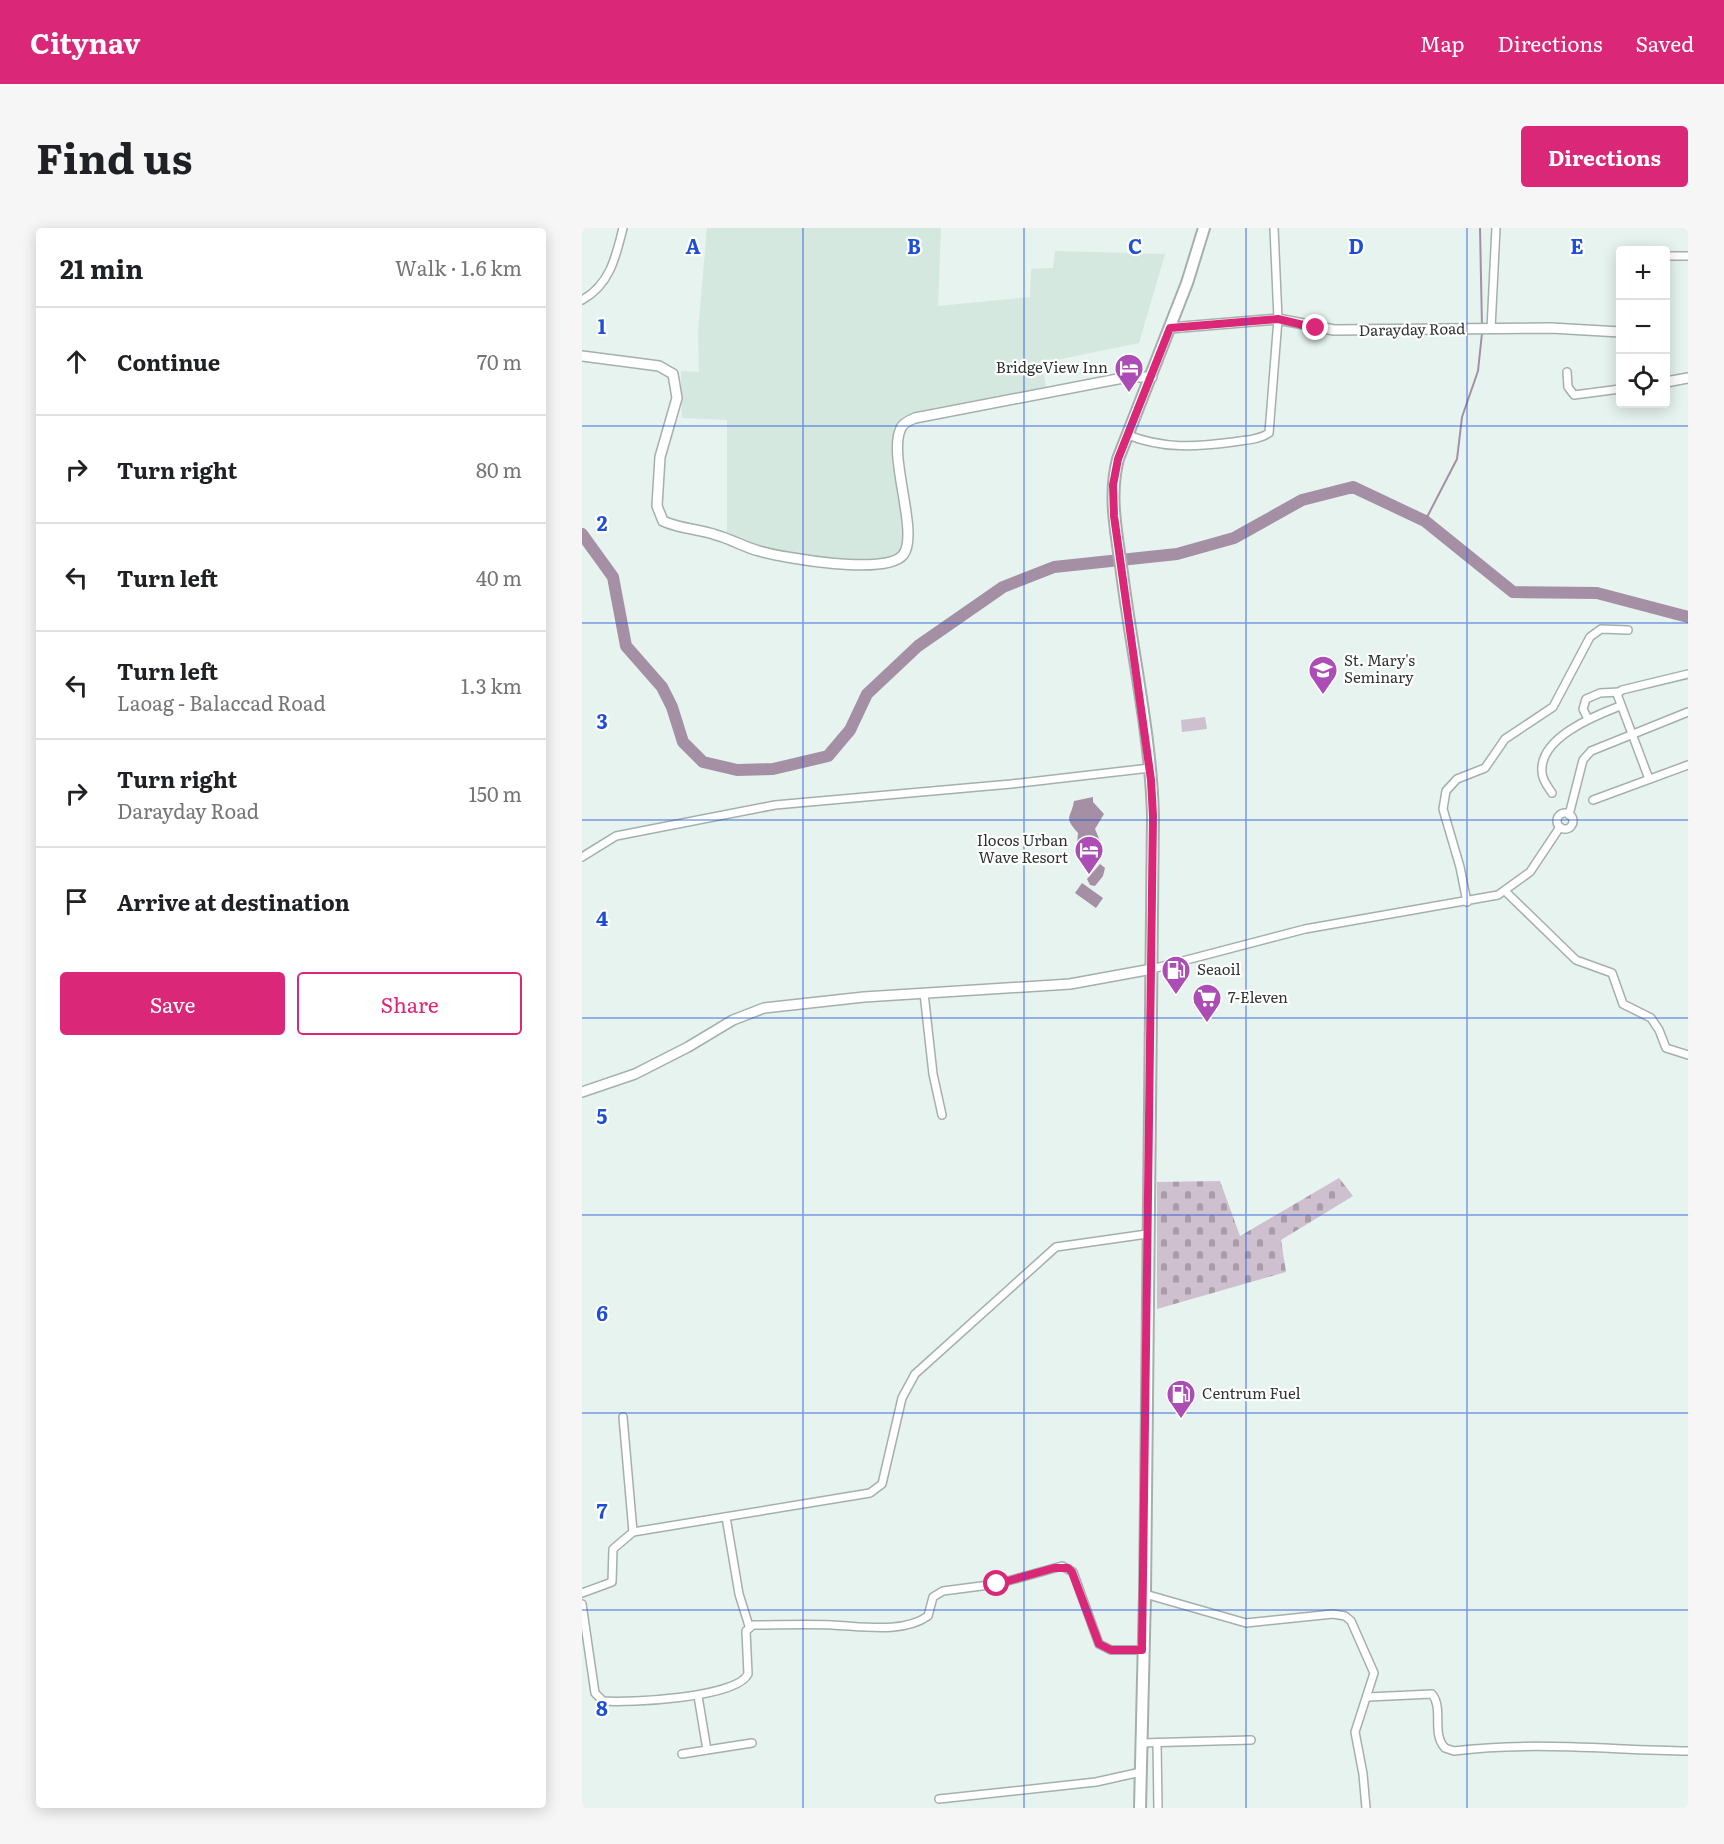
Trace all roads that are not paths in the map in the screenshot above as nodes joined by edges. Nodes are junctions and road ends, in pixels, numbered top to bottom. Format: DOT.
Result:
graph roads {
  1 [pos="623,228"];
  2 [pos="1204,228"];
  3 [pos="1274,228"];
  4 [pos="1496,228"];
  5 [pos="1670,256"];
  6 [pos="1688,256"];
  7 [pos="582,300"];
  8 [pos="1278,319"];
  9 [pos="1170,328"];
  10 [pos="1489,328"];
  11 [pos="1616,332"];
  12 [pos="582,356"];
  13 [pos="1567,372"];
  14 [pos="1152,376"];
  15 [pos="1688,378"];
  16 [pos="1670,381"];
  17 [pos="1616,389"];
  18 [pos="1128,435"];
  19 [pos="1628,630"];
  20 [pos="1688,674"];
  21 [pos="1619,692"];
  22 [pos="1620,706"];
  23 [pos="1688,712"];
  24 [pos="1588,719"];
  25 [pos="1631,734"];
  26 [pos="1688,765"];
  27 [pos="1150,768"];
  28 [pos="1649,779"];
  29 [pos="1552,793"];
  30 [pos="1593,800"];
  31 [pos="582,857"];
  32 [pos="1504,891"];
  33 [pos="1467,902"];
  34 [pos="1152,969"];
  35 [pos="924,993"];
  36 [pos="1688,1054"];
  37 [pos="582,1092"];
  38 [pos="942,1115"];
  39 [pos="1147,1234"];
  40 [pos="623,1418"];
  41 [pos="726,1517"];
  42 [pos="633,1532"];
  43 [pos="582,1593"];
  44 [pos="1145,1594"];
  45 [pos="582,1604"];
  46 [pos="750,1626"];
  47 [pos="1142,1650"];
  48 [pos="698,1696"];
  49 [pos="1368,1697"];
  50 [pos="1251,1740"];
  51 [pos="752,1743"];
  52 [pos="1141,1743"];
  53 [pos="1157,1743"];
  54 [pos="707,1750"];
  55 [pos="1688,1751"];
  56 [pos="682,1754"];
  57 [pos="1140,1772"];
  58 [pos="939,1799"];
  59 [pos="1140,1808"];
  60 [pos="1158,1808"];
  61 [pos="1366,1808"];
  1 -- 7 [label="street"];
  2 -- 9 [label="main road"];
  3 -- 8 [label="street"];
  4 -- 10 [label="street"];
  5 -- 6 [label="street"];
  8 -- 9 [label="street, Darayday Road"];
  8 -- 10 [label="street, Darayday Road"];
  8 -- 18 [label="street"];
  9 -- 14 [label="main road"];
  10 -- 11 [label="street, Darayday Road"];
  12 -- 14 [label="street"];
  13 -- 17 [label="street"];
  14 -- 18 [label="main road"];
  15 -- 16 [label="street"];
  18 -- 27 [label="main road"];
  19 -- 33 [label="street"];
  20 -- 21 [label="street"];
  21 -- 22 [label="street"];
  21 -- 24 [label="street"];
  22 -- 24 [label="street"];
  22 -- 25 [label="street"];
  23 -- 25 [label="street"];
  24 -- 29 [label="street"];
  25 -- 28 [label="street"];
  25 -- 32 [label="street"];
  26 -- 28 [label="street"];
  27 -- 31 [label="street"];
  27 -- 34 [label="main road"];
  28 -- 30 [label="street"];
  32 -- 33 [label="street"];
  32 -- 36 [label="street"];
  33 -- 34 [label="street"];
  34 -- 35 [label="street"];
  34 -- 39 [label="main road"];
  35 -- 37 [label="street"];
  35 -- 38 [label="street"];
  39 -- 41 [label="street"];
  39 -- 44 [label="main road"];
  40 -- 42 [label="street"];
  41 -- 42 [label="street"];
  41 -- 46 [label="street"];
  42 -- 43 [label="street"];
  44 -- 47 [label="main road"];
  44 -- 49 [label="street"];
  45 -- 48 [label="street"];
  46 -- 47 [label="street"];
  46 -- 48 [label="street"];
  47 -- 52 [label="main road"];
  48 -- 54 [label="street"];
  49 -- 55 [label="street"];
  49 -- 61 [label="street"];
  50 -- 53 [label="street"];
  51 -- 54 [label="street"];
  52 -- 53 [label="street"];
  52 -- 57 [label="main road"];
  53 -- 60 [label="street"];
  54 -- 56 [label="street"];
  57 -- 58 [label="street"];
  57 -- 59 [label="main road"];
}
